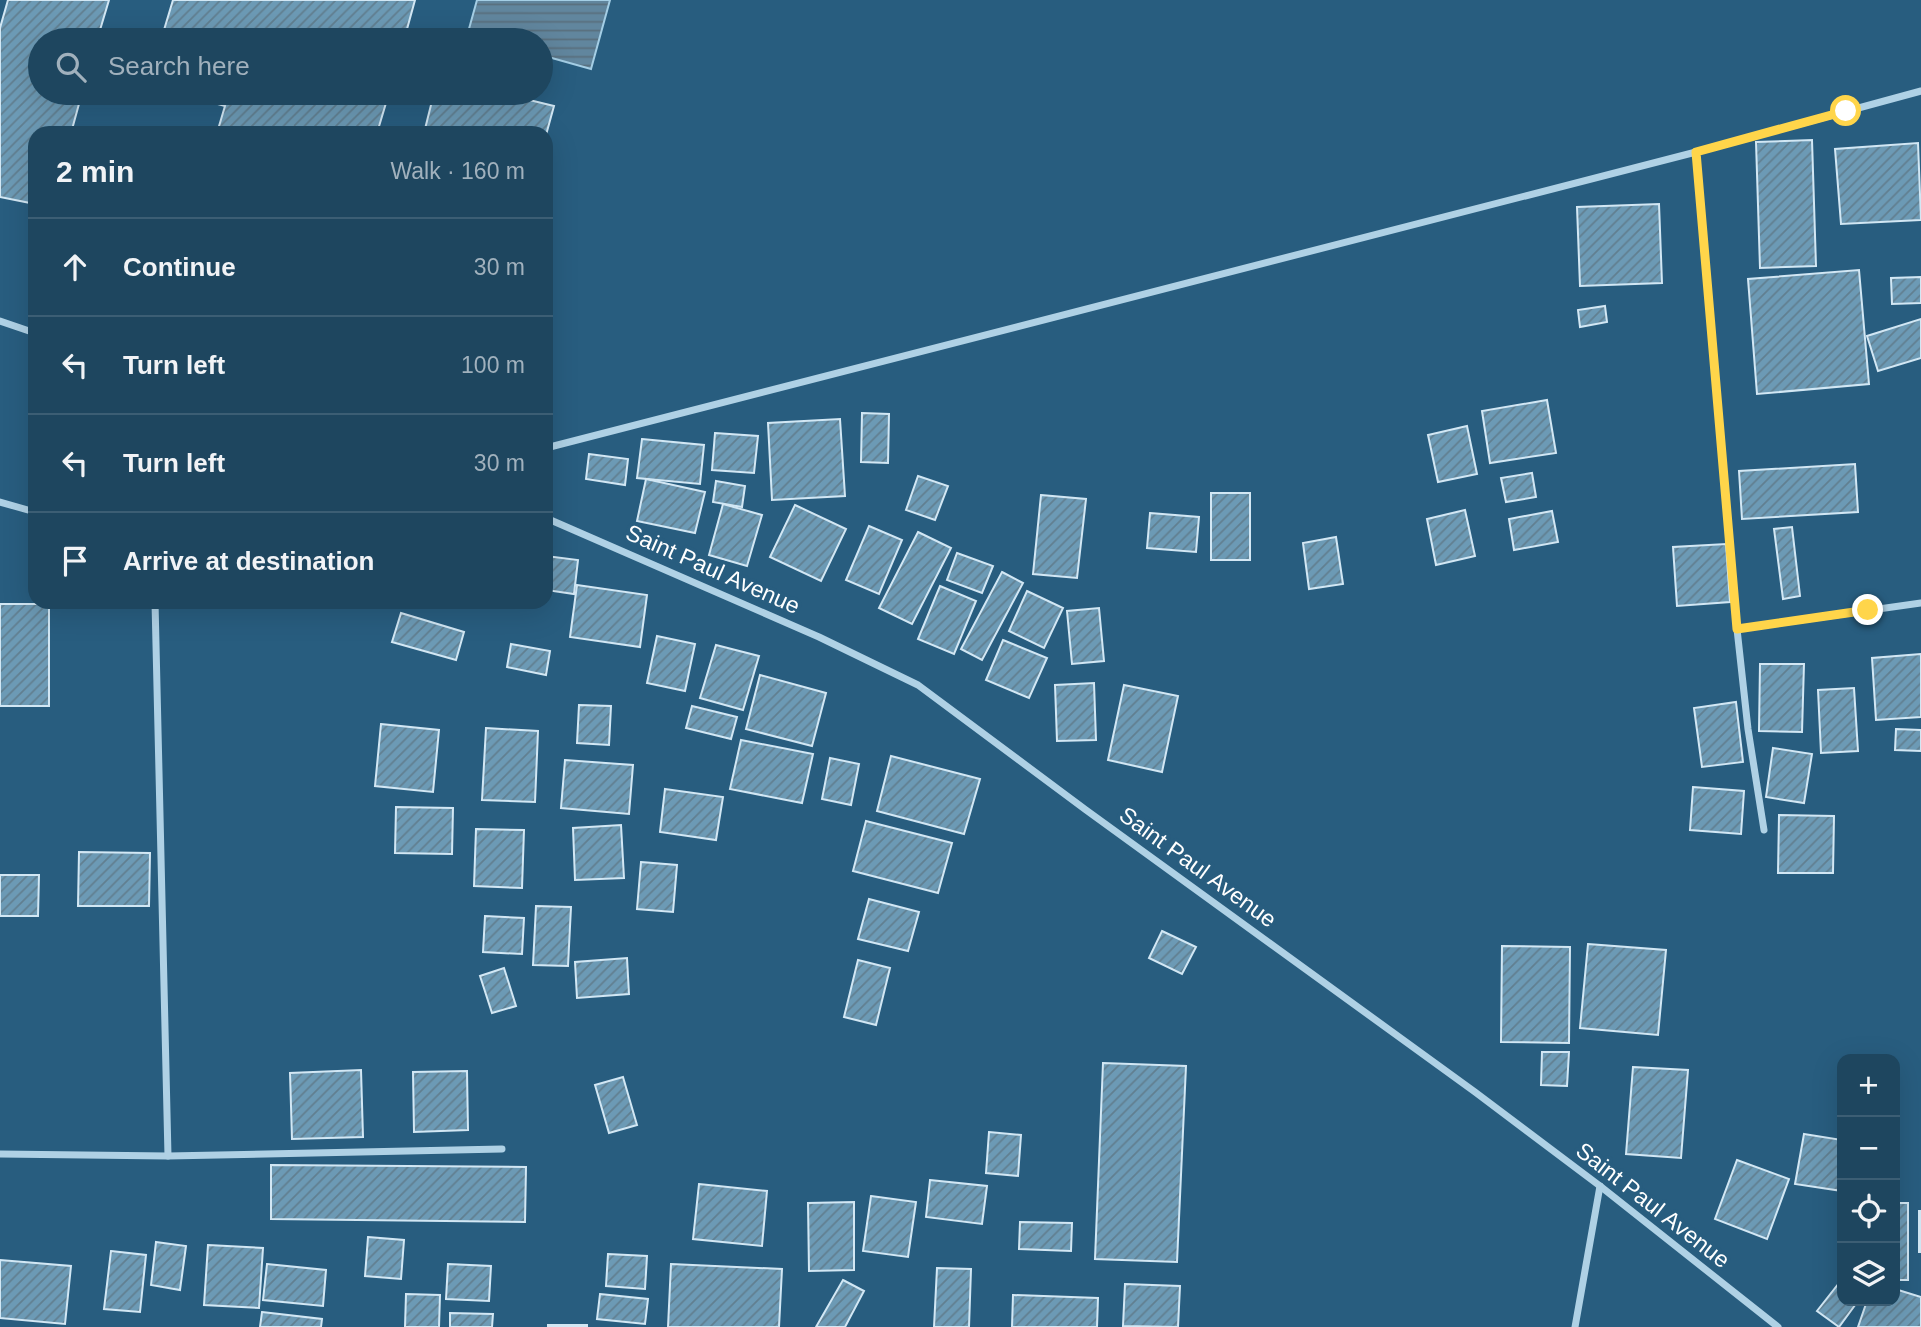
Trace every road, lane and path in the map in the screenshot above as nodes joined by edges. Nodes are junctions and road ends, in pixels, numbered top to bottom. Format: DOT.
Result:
graph roads {
  1 [pos="1921,91"];
  2 [pos="1696,152"];
  3 [pos="0,321"];
  4 [pos="28,331"];
  5 [pos="553,446"];
  6 [pos="0,502"];
  7 [pos="28,510"];
  8 [pos="553,521"];
  9 [pos="1921,603"];
  10 [pos="155,609"];
  11 [pos="1737,629"];
  12 [pos="1765,830"];
  13 [pos="502,1149"];
  14 [pos="0,1154"];
  15 [pos="168,1156"];
  16 [pos="1600,1186"];
  17 [pos="1575,1327"];
  18 [pos="1779,1327"];
  1 -- 2 [label="street"];
  2 -- 5 [label="street"];
  2 -- 11 [label="street"];
  3 -- 4 [label="street"];
  6 -- 7 [label="street"];
  8 -- 16 [label="street, Saint Paul Avenue"];
  9 -- 11 [label="street"];
  10 -- 15 [label="street"];
  11 -- 12 [label="street"];
  13 -- 15 [label="street"];
  14 -- 15 [label="street"];
  16 -- 17 [label="street"];
  16 -- 18 [label="street, Saint Paul Avenue"];
}
